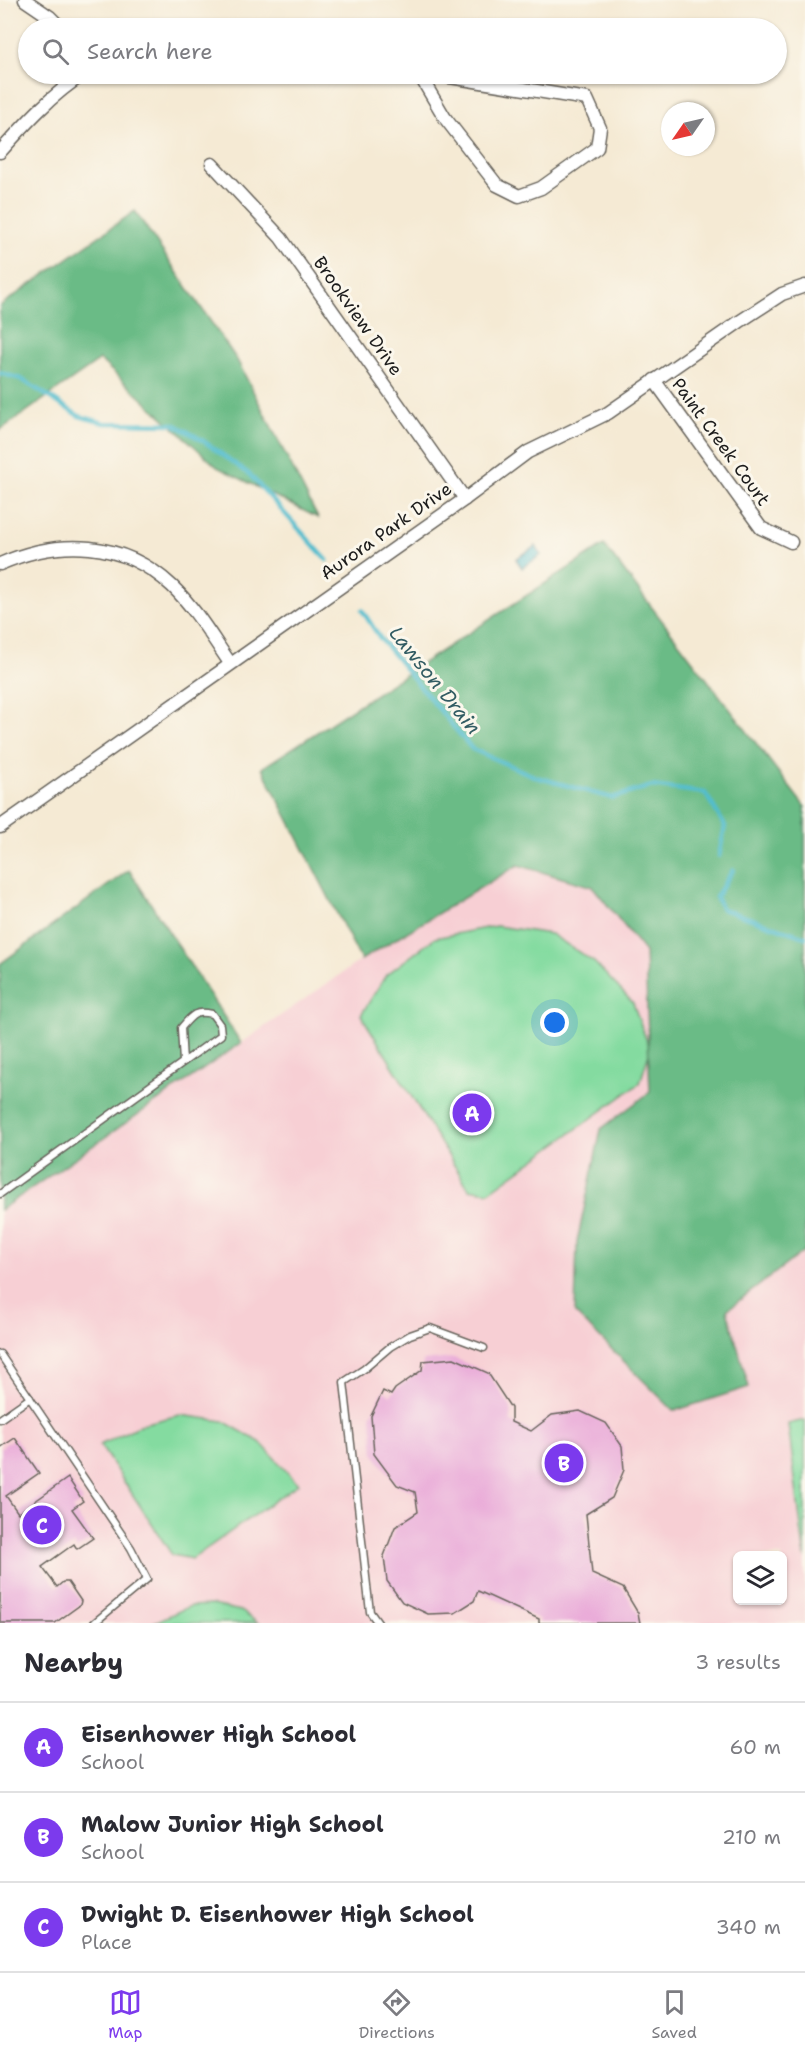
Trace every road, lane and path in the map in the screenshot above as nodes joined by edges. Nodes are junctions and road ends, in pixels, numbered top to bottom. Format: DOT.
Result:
graph roads {
  1 [pos="29,1"];
  2 [pos="51,18"];
  3 [pos="67,84"];
  4 [pos="425,84"];
  5 [pos="493,84"];
  6 [pos="0,152"];
  7 [pos="212,164"];
  8 [pos="805,286"];
  9 [pos="654,380"];
  10 [pos="465,499"];
  11 [pos="791,542"];
  12 [pos="0,564"];
  13 [pos="230,663"];
  14 [pos="0,827"];
  15 [pos="183,1062"];
  16 [pos="0,1194"];
  17 [pos="484,1348"];
  18 [pos="0,1354"];
  19 [pos="30,1398"];
  20 [pos="0,1419"];
  21 [pos="94,1623"];
  22 [pos="378,1623"];
  1 -- 2 [label="street"];
  3 -- 6 [label="street"];
  4 -- 5 [label="street"];
  7 -- 10 [label="street, Brookview Drive"];
  8 -- 9 [label="street, Aurora Park Drive"];
  9 -- 10 [label="street, Aurora Park Drive"];
  9 -- 11 [label="street, Paint Creek Court"];
  10 -- 13 [label="street, Aurora Park Drive"];
  12 -- 13 [label="street"];
  13 -- 14 [label="street, Aurora Park Drive"];
  15 -- 15 [label="lane"];
  15 -- 16 [label="lane"];
  17 -- 22 [label="lane"];
  18 -- 19 [label="lane"];
  19 -- 20 [label="lane"];
  19 -- 21 [label="lane"];
}
